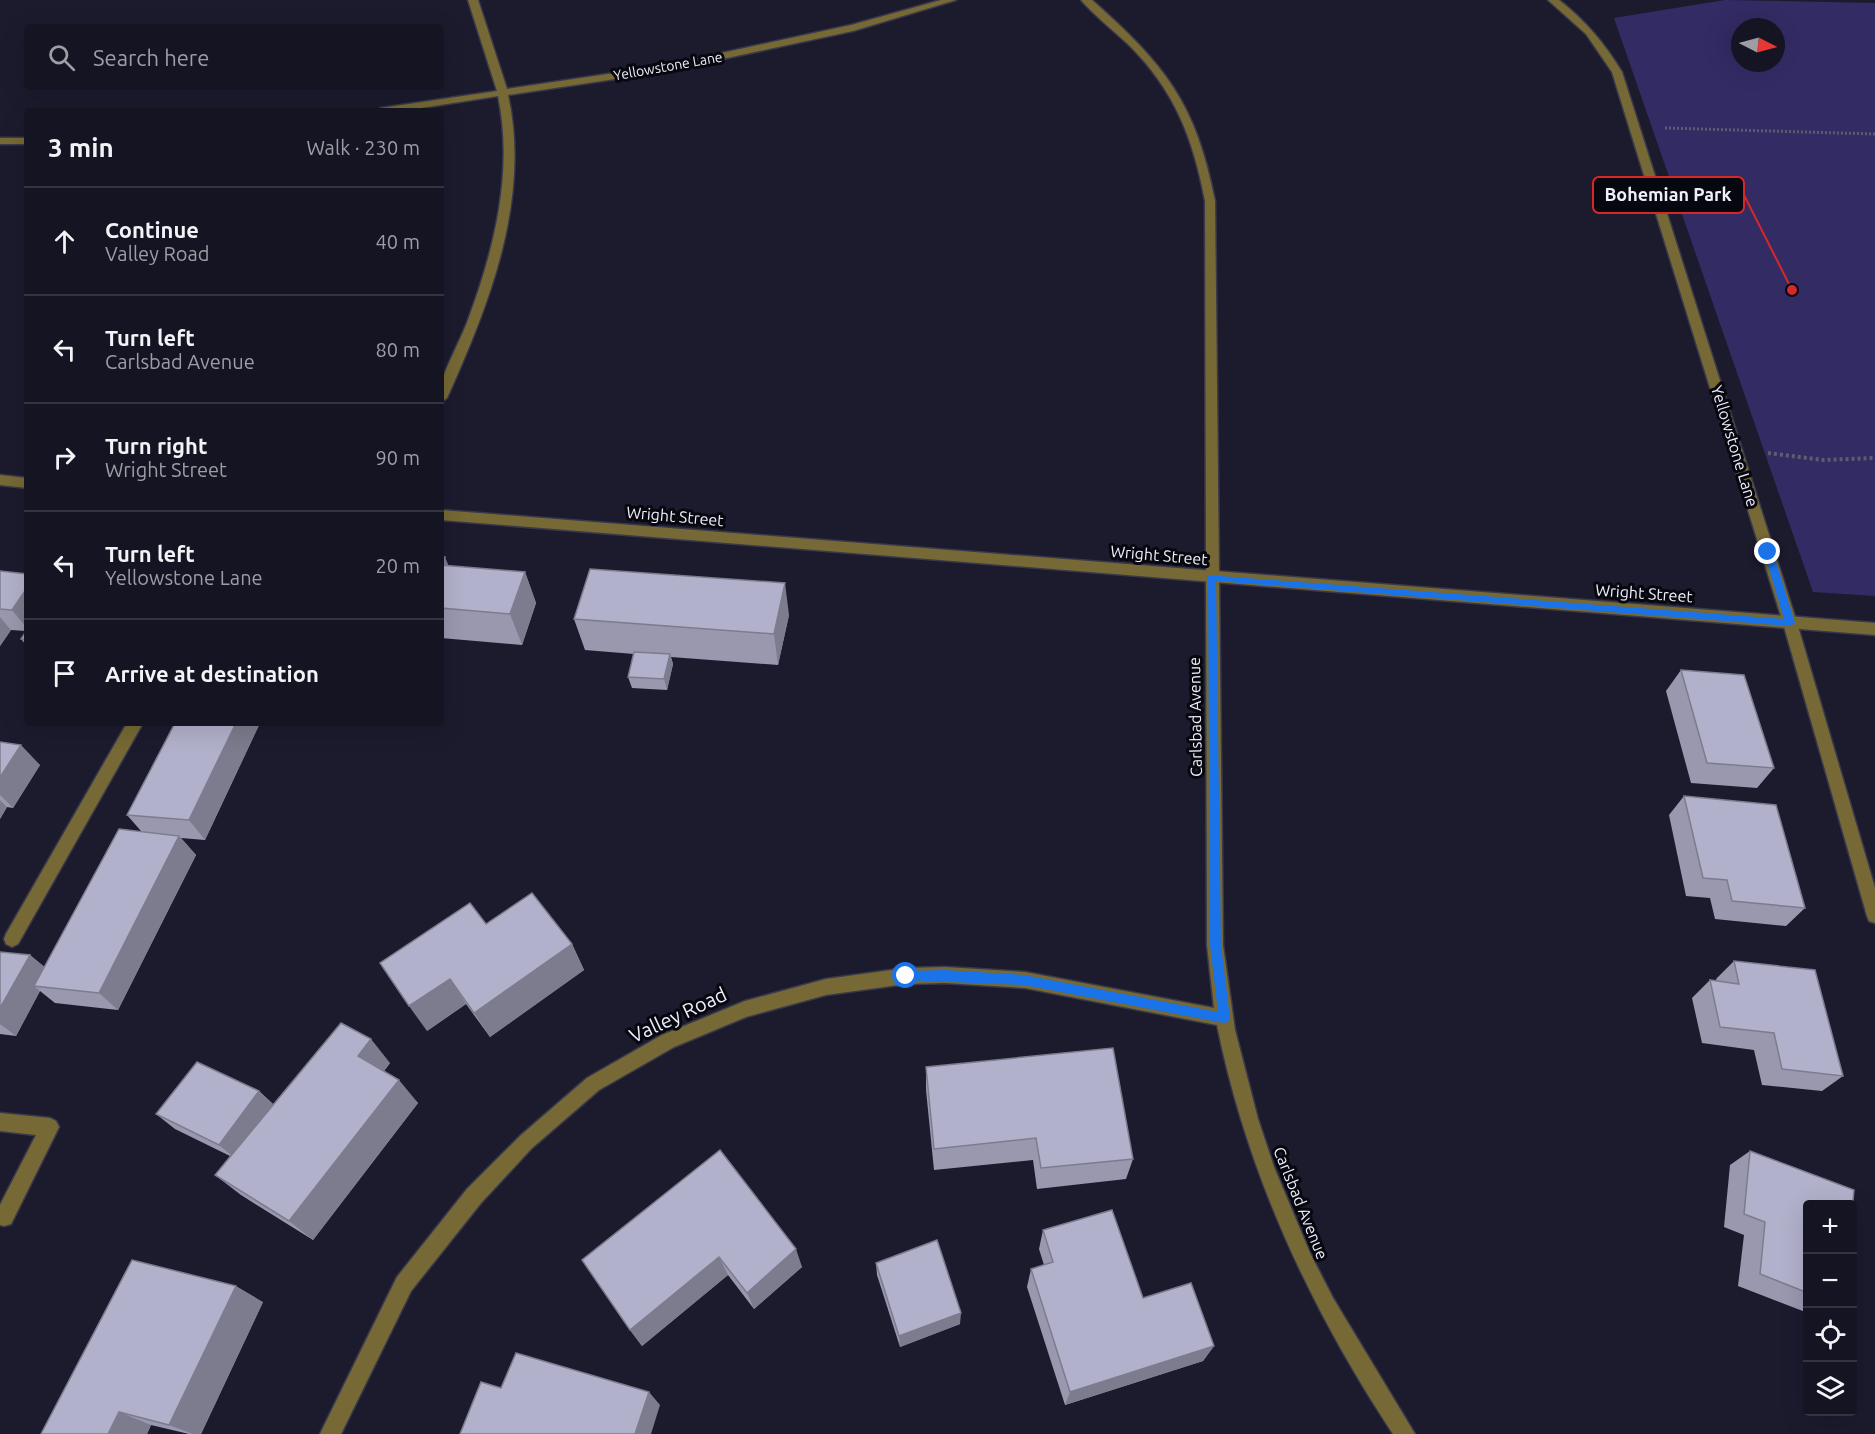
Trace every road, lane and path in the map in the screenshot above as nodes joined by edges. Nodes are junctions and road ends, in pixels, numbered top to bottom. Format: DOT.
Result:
graph roads {
  1 [pos="473,0"];
  2 [pos="951,0"];
  3 [pos="1086,0"];
  4 [pos="1553,0"];
  5 [pos="503,93"];
  6 [pos="401,108"];
  7 [pos="1664,128"];
  8 [pos="1875,134"];
  9 [pos="0,141"];
  10 [pos="24,141"];
  11 [pos="444,391"];
  12 [pos="1765,452"];
  13 [pos="1875,458"];
  14 [pos="0,480"];
  15 [pos="24,483"];
  16 [pos="444,515"];
  17 [pos="1211,577"];
  18 [pos="1790,623"];
  19 [pos="1875,629"];
  20 [pos="133,726"];
  21 [pos="1875,916"];
  22 [pos="12,939"];
  23 [pos="1224,1018"];
  24 [pos="0,1122"];
  25 [pos="4,1217"];
  26 [pos="330,1434"];
  27 [pos="1405,1434"];
  1 -- 5 [label="street"];
  2 -- 5 [label="street, Yellowstone Lane"];
  3 -- 17 [label="street, Carlsbad Avenue"];
  4 -- 18 [label="street, Yellowstone Lane"];
  5 -- 6 [label="street, Yellowstone Lane"];
  5 -- 11 [label="street"];
  7 -- 8 [label="path"];
  9 -- 10 [label="street"];
  12 -- 13 [label="path"];
  14 -- 15 [label="street"];
  16 -- 17 [label="street, Wright Street"];
  17 -- 18 [label="street, Wright Street"];
  17 -- 23 [label="street, Carlsbad Avenue"];
  18 -- 19 [label="street, Wright Street"];
  18 -- 21 [label="street, Yellowstone Lane"];
  20 -- 22 [label="street"];
  23 -- 26 [label="street, Valley Road"];
  23 -- 27 [label="street, Carlsbad Avenue"];
  24 -- 25 [label="street"];
}
